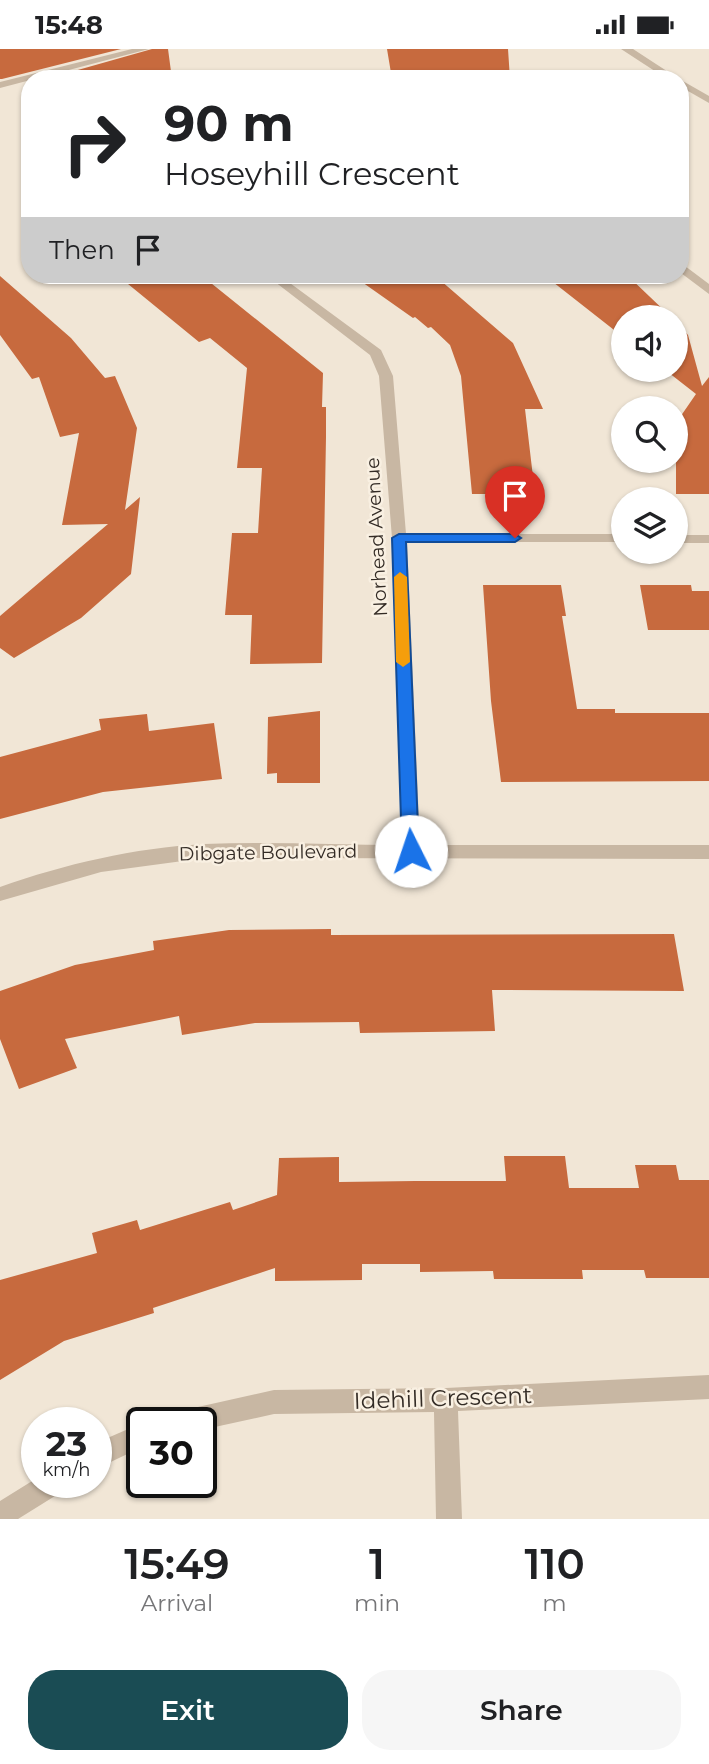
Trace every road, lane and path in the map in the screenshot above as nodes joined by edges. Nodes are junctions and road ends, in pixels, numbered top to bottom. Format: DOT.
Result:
graph roads {
  1 [pos="144,49"];
  2 [pos="626,49"];
  3 [pos="61,70"];
  4 [pos="660,70"];
  5 [pos="21,80"];
  6 [pos="13,82"];
  7 [pos="0,85"];
  8 [pos="21,88"];
  9 [pos="689,88"];
  10 [pos="709,100"];
  11 [pos="689,274"];
  12 [pos="284,284"];
  13 [pos="709,290"];
  14 [pos="399,538"];
  15 [pos="611,538"];
  16 [pos="688,539"];
  17 [pos="709,539"];
  18 [pos="411,851"];
  19 [pos="709,852"];
  20 [pos="0,894"];
  21 [pos="709,1387"];
  22 [pos="446,1401"];
  23 [pos="217,1415"];
  24 [pos="29,1498"];
  25 [pos="0,1516"];
  26 [pos="449,1519"];
  1 -- 3 [label="street"];
  2 -- 4 [label="street"];
  5 -- 6 [label="street"];
  6 -- 7 [label="street"];
  6 -- 8 [label="street"];
  9 -- 10 [label="street"];
  11 -- 13 [label="street"];
  12 -- 14 [label="street, Norhead Avenue"];
  14 -- 15 [label="street"];
  14 -- 18 [label="street, Norhead Avenue"];
  16 -- 17 [label="street"];
  18 -- 19 [label="street, Dibgate Boulevard"];
  18 -- 20 [label="street, Dibgate Boulevard"];
  21 -- 22 [label="street, Idehill Crescent"];
  22 -- 23 [label="street, Idehill Crescent"];
  22 -- 26 [label="street"];
  24 -- 25 [label="street"];
}
